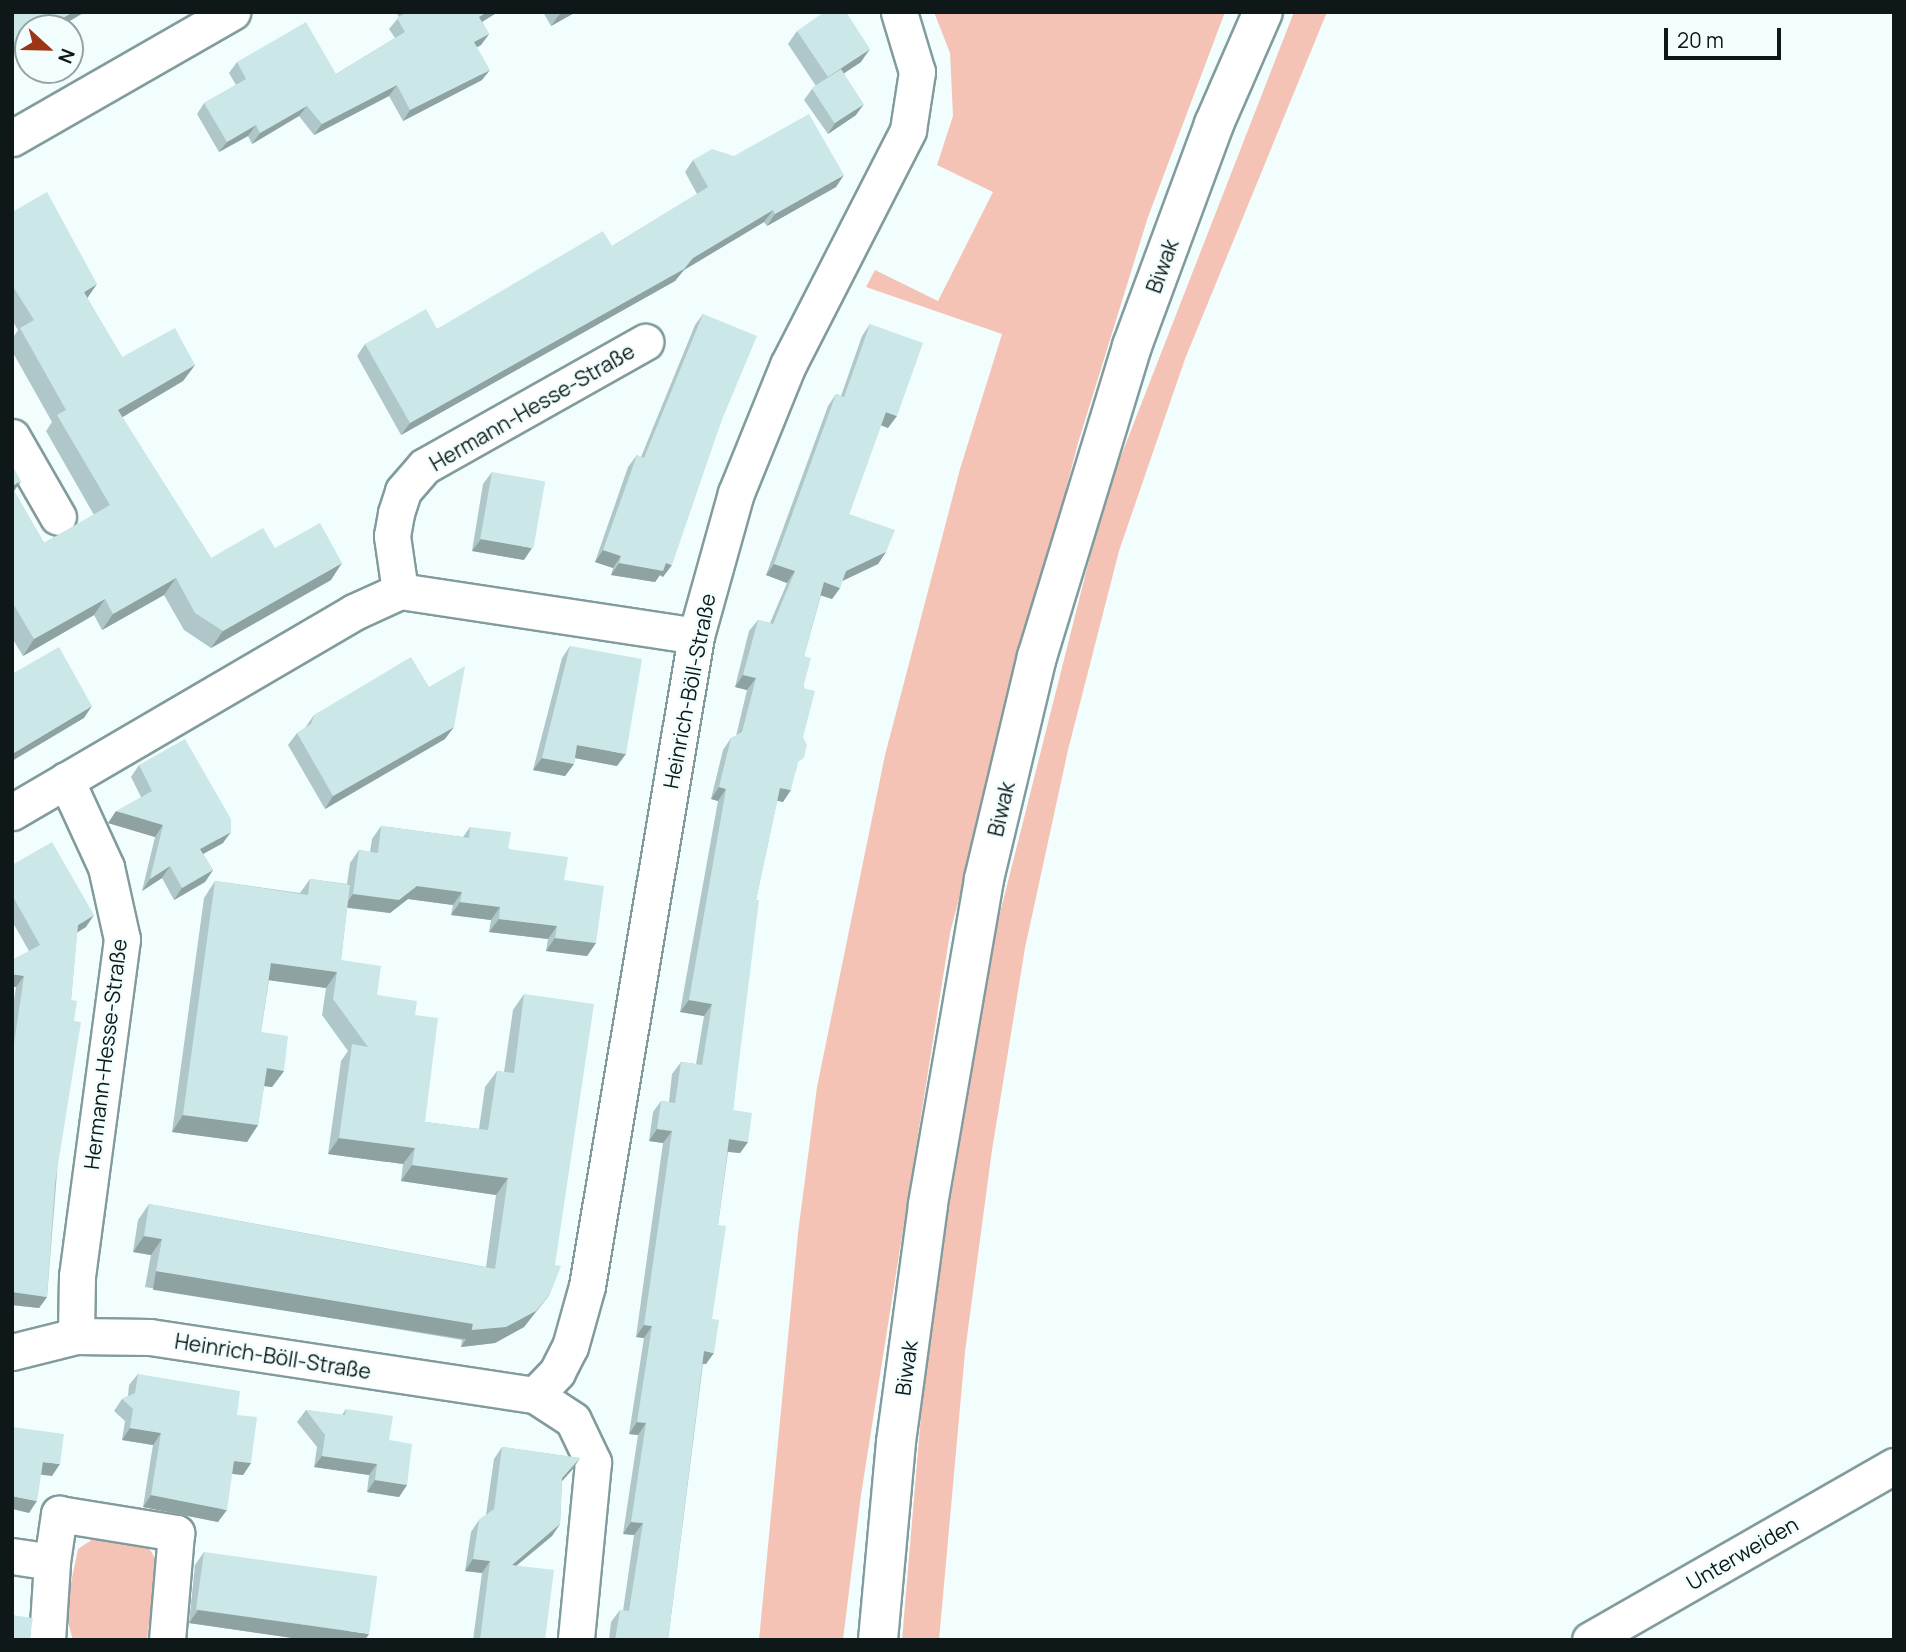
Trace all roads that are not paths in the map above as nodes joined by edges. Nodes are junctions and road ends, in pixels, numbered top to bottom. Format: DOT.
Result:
graph roads {
  1 [pos="232,12"];
  2 [pos="899,12"];
  3 [pos="1263,12"];
  4 [pos="12,138"];
  5 [pos="645,342"];
  6 [pos="12,437"];
  7 [pos="58,517"];
  8 [pos="400,591"];
  9 [pos="696,636"];
  10 [pos="66,780"];
  11 [pos="12,812"];
  12 [pos="76,1336"];
  13 [pos="12,1352"];
  14 [pos="535,1395"];
  15 [pos="1894,1466"];
  16 [pos="12,1556"];
  17 [pos="52,1562"];
  18 [pos="47,1640"];
  19 [pos="167,1640"];
  20 [pos="576,1640"];
  21 [pos="878,1640"];
  22 [pos="1590,1640"];
  1 -- 4 [label="street"];
  2 -- 9 [label="street, Heinrich-Böll-Straße"];
  3 -- 21 [label="street, Biwak"];
  5 -- 8 [label="street, Hermann-Hesse-Straße"];
  6 -- 7 [label="street"];
  8 -- 9 [label="street"];
  8 -- 10 [label="street"];
  9 -- 14 [label="street, Heinrich-Böll-Straße"];
  10 -- 11 [label="street"];
  10 -- 12 [label="street, Hermann-Hesse-Straße"];
  12 -- 13 [label="street, Heinrich-Böll-Straße"];
  12 -- 14 [label="street, Heinrich-Böll-Straße"];
  14 -- 20 [label="street, Heinrich-Böll-Straße"];
  15 -- 22 [label="street, Unterweiden"];
  16 -- 17 [label="street"];
  17 -- 18 [label="street"];
  17 -- 19 [label="street"];
}
